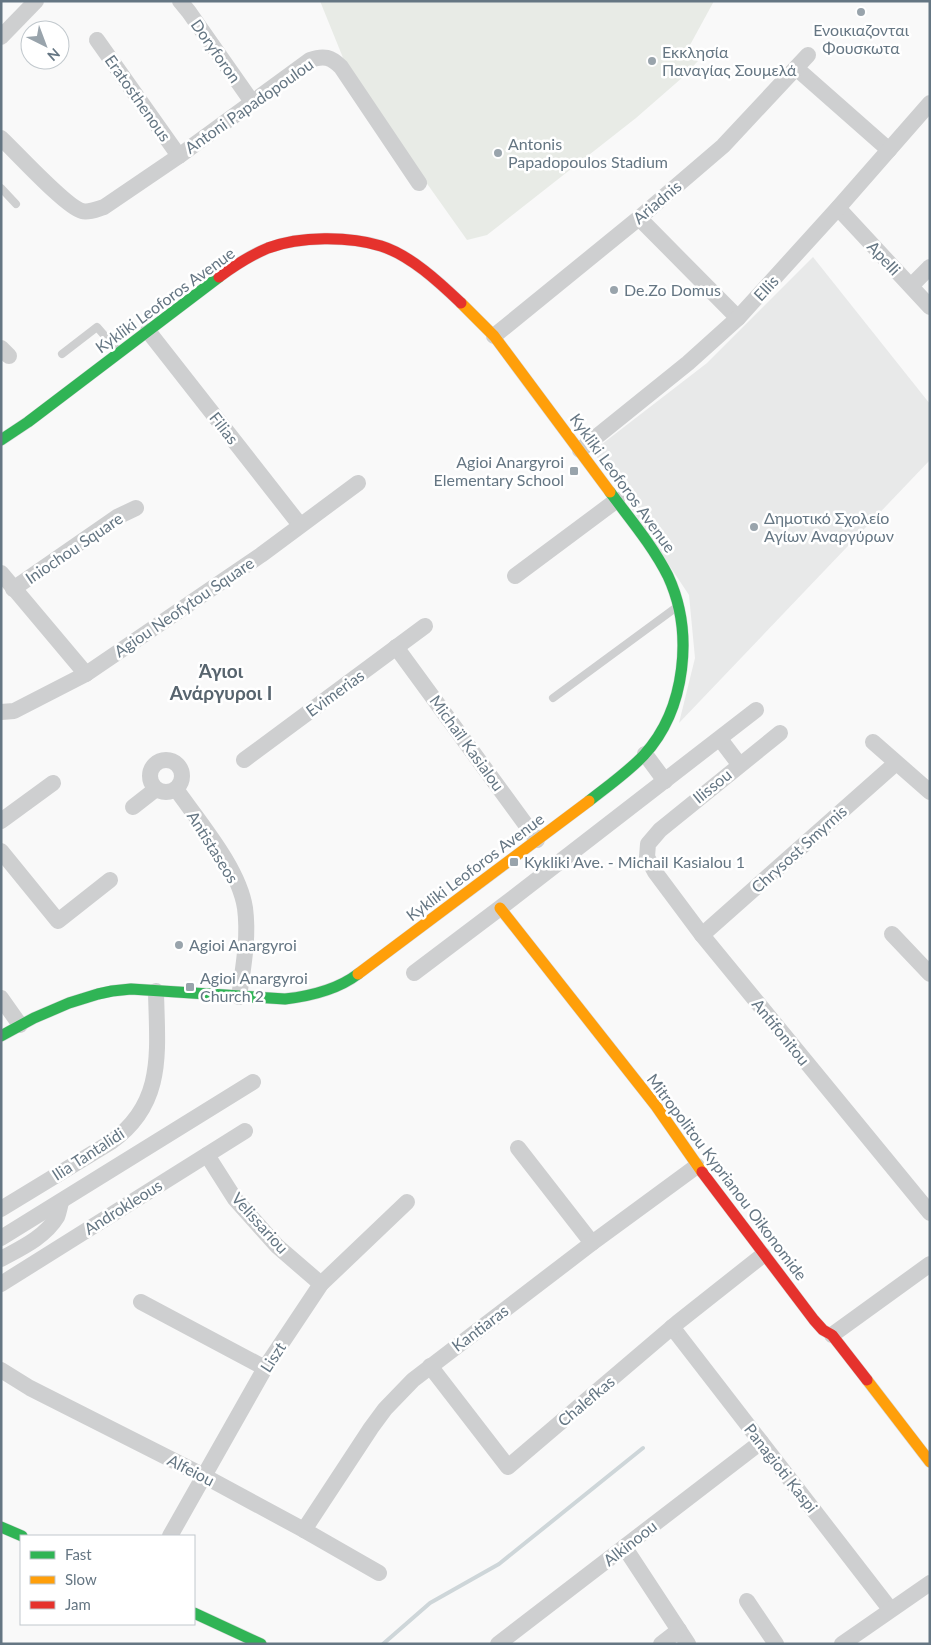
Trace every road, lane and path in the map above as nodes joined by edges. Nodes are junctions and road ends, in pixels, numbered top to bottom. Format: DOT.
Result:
graph roads {
  1 [pos="36,1"];
  2 [pos="190,5"];
  3 [pos="1,37"];
  4 [pos="97,40"];
  5 [pos="808,55"];
  6 [pos="796,68"];
  7 [pos="252,102"];
  8 [pos="930,103"];
  9 [pos="1,138"];
  10 [pos="889,150"];
  11 [pos="179,156"];
  12 [pos="419,183"];
  13 [pos="1,188"];
  14 [pos="16,204"];
  15 [pos="838,208"];
  16 [pos="639,218"];
  17 [pos="930,266"];
  18 [pos="911,286"];
  19 [pos="930,307"];
  20 [pos="738,318"];
  21 [pos="148,331"];
  22 [pos="494,336"];
  23 [pos="119,353"];
  24 [pos="62,354"];
  25 [pos="1,440"];
  26 [pos="580,450"];
  27 [pos="358,484"];
  28 [pos="617,500"];
  29 [pos="136,508"];
  30 [pos="300,525"];
  31 [pos="1,573"];
  32 [pos="515,576"];
  33 [pos="13,589"];
  34 [pos="678,606"];
  35 [pos="425,626"];
  36 [pos="396,647"];
  37 [pos="86,674"];
  38 [pos="553,698"];
  39 [pos="756,710"];
  40 [pos="1,712"];
  41 [pos="780,733"];
  42 [pos="720,739"];
  43 [pos="873,742"];
  44 [pos="645,754"];
  45 [pos="244,760"];
  46 [pos="896,763"];
  47 [pos="740,764"];
  48 [pos="665,781"];
  49 [pos="53,783"];
  50 [pos="156,789"];
  51 [pos="176,789"];
  52 [pos="930,792"];
  53 [pos="133,807"];
  54 [pos="1,821"];
  55 [pos="537,840"];
  56 [pos="648,844"];
  57 [pos="1,851"];
  58 [pos="110,880"];
  59 [pos="500,908"];
  60 [pos="702,934"];
  61 [pos="892,934"];
  62 [pos="414,973"];
  63 [pos="930,974"];
  64 [pos="156,991"];
  65 [pos="239,997"];
  66 [pos="1,998"];
  67 [pos="20,1025"];
  68 [pos="1,1036"];
  69 [pos="253,1082"];
  70 [pos="245,1131"];
  71 [pos="518,1148"];
  72 [pos="207,1155"];
  73 [pos="697,1166"];
  74 [pos="62,1202"];
  75 [pos="407,1202"];
  76 [pos="1,1209"];
  77 [pos="930,1213"];
  78 [pos="46,1230"];
  79 [pos="1,1238"];
  80 [pos="592,1243"];
  81 [pos="54,1250"];
  82 [pos="763,1255"];
  83 [pos="1,1259"];
  84 [pos="930,1264"];
  85 [pos="1,1284"];
  86 [pos="321,1284"];
  87 [pos="141,1302"];
  88 [pos="672,1327"];
  89 [pos="832,1334"];
  90 [pos="430,1366"];
  91 [pos="265,1368"];
  92 [pos="1,1370"];
  93 [pos="761,1442"];
  94 [pos="930,1462"];
  95 [pos="204,1476"];
  96 [pos="1,1527"];
  97 [pos="304,1530"];
  98 [pos="20,1535"];
  99 [pos="171,1535"];
  100 [pos="625,1548"];
  101 [pos="379,1573"];
  102 [pos="930,1583"];
  103 [pos="746,1601"];
  104 [pos="890,1610"];
  105 [pos="195,1613"];
  106 [pos="683,1637"];
  107 [pos="261,1644"];
  108 [pos="498,1644"];
  109 [pos="661,1644"];
  110 [pos="776,1644"];
  111 [pos="842,1644"];
  1 -- 3 [label="street"];
  2 -- 7 [label="street, Doryforon"];
  4 -- 11 [label="street, Eratosthenous"];
  5 -- 6 [label="street, Ariadnis"];
  6 -- 10 [label="street"];
  6 -- 16 [label="street, Ariadnis"];
  7 -- 11 [label="street, Antoni Papadopoulou"];
  7 -- 12 [label="street, Antoni Papadopoulou"];
  8 -- 10 [label="street, Ellis"];
  9 -- 11 [label="street, Antoni Papadopoulou"];
  10 -- 15 [label="street, Ellis"];
  13 -- 14 [label="lane"];
  15 -- 18 [label="street, Apelli"];
  15 -- 20 [label="street, Ellis"];
  16 -- 20 [label="street"];
  16 -- 22 [label="street, Ariadnis"];
  17 -- 18 [label="street"];
  18 -- 19 [label="street, Apelli"];
  20 -- 26 [label="street, Ellis"];
  21 -- 22 [label="street, Kykliki Leoforos Avenue"];
  21 -- 23 [label="street, Kykliki Leoforos Avenue"];
  21 -- 30 [label="street, Filias"];
  22 -- 26 [label="street, Kykliki Leoforos Avenue"];
  23 -- 24 [label="lane"];
  23 -- 25 [label="street, Kykliki Leoforos Avenue"];
  26 -- 28 [label="street, Kykliki Leoforos Avenue"];
  27 -- 30 [label="street, Agiou Neofytou Square"];
  28 -- 32 [label="street"];
  28 -- 34 [label="street, Kykliki Leoforos Avenue"];
  29 -- 33 [label="street, Iniochou Square"];
  30 -- 37 [label="street, Agiou Neofytou Square"];
  31 -- 33 [label="street"];
  33 -- 37 [label="street"];
  34 -- 38 [label="lane"];
  34 -- 44 [label="street, Kykliki Leoforos Avenue"];
  35 -- 36 [label="street, Evimerias"];
  36 -- 45 [label="street, Evimerias"];
  36 -- 55 [label="street, Michaïl Kasialou"];
  37 -- 40 [label="street, Agiou Neofytou Square"];
  39 -- 42 [label="street"];
  41 -- 47 [label="street, Ilissou"];
  42 -- 47 [label="street"];
  42 -- 48 [label="street"];
  43 -- 46 [label="street"];
  44 -- 48 [label="street"];
  44 -- 55 [label="street, Kykliki Leoforos Avenue"];
  46 -- 52 [label="street"];
  46 -- 60 [label="street, Chrysost Smyrnis"];
  47 -- 56 [label="street, Ilissou"];
  48 -- 59 [label="street"];
  49 -- 54 [label="street"];
  50 -- 51 [label="street"];
  50 -- 51 [label="street"];
  50 -- 53 [label="street"];
  51 -- 65 [label="street, Antistaseos"];
  55 -- 65 [label="street, Kykliki Leoforos Avenue"];
  56 -- 60 [label="street, Antifonitou"];
  57 -- 58 [label="street"];
  59 -- 62 [label="street"];
  59 -- 73 [label="street, Mitropolitou Kyprianou Oikonomide"];
  60 -- 77 [label="street, Antifonitou"];
  61 -- 63 [label="street"];
  64 -- 65 [label="street, Kykliki Leoforos Avenue"];
  64 -- 67 [label="street, Kykliki Leoforos Avenue"];
  64 -- 76 [label="street, Ilia Tantalidi"];
  66 -- 67 [label="street"];
  67 -- 68 [label="street, Kykliki Leoforos Avenue"];
  69 -- 74 [label="street"];
  70 -- 72 [label="street, Androkleous"];
  71 -- 80 [label="street"];
  72 -- 81 [label="street, Androkleous"];
  72 -- 86 [label="street, Velissariou"];
  73 -- 80 [label="street, Kantiaras"];
  73 -- 82 [label="street, Mitropolitou Kyprianou Oikonomide"];
  74 -- 78 [label="street"];
  74 -- 79 [label="street"];
  75 -- 86 [label="street, Liszt"];
  78 -- 81 [label="street"];
  78 -- 83 [label="street"];
  80 -- 90 [label="street, Kantiaras"];
  81 -- 85 [label="street, Androkleous"];
  82 -- 88 [label="street, Chalefkas"];
  82 -- 89 [label="street, Mitropolitou Kyprianou Oikonomide"];
  84 -- 89 [label="street"];
  86 -- 91 [label="street, Liszt"];
  87 -- 91 [label="street"];
  88 -- 90 [label="street, Chalefkas"];
  88 -- 93 [label="street, Panagioti Kaspi"];
  89 -- 94 [label="street, Mitropolitou Kyprianou Oikonomide"];
  90 -- 97 [label="street, Kantiaras"];
  91 -- 95 [label="street, Liszt"];
  92 -- 95 [label="street, Alfeiou"];
  93 -- 100 [label="street, Alkinoou"];
  93 -- 104 [label="street, Panagioti Kaspi"];
  95 -- 97 [label="street, Alfeiou"];
  95 -- 99 [label="street, Liszt"];
  96 -- 98 [label="street"];
  97 -- 101 [label="street, Alfeiou"];
  100 -- 106 [label="street"];
  100 -- 108 [label="street, Alkinoou"];
  102 -- 104 [label="street"];
  103 -- 110 [label="street"];
  104 -- 111 [label="street"];
  105 -- 107 [label="street"];
  106 -- 109 [label="street"];
}
